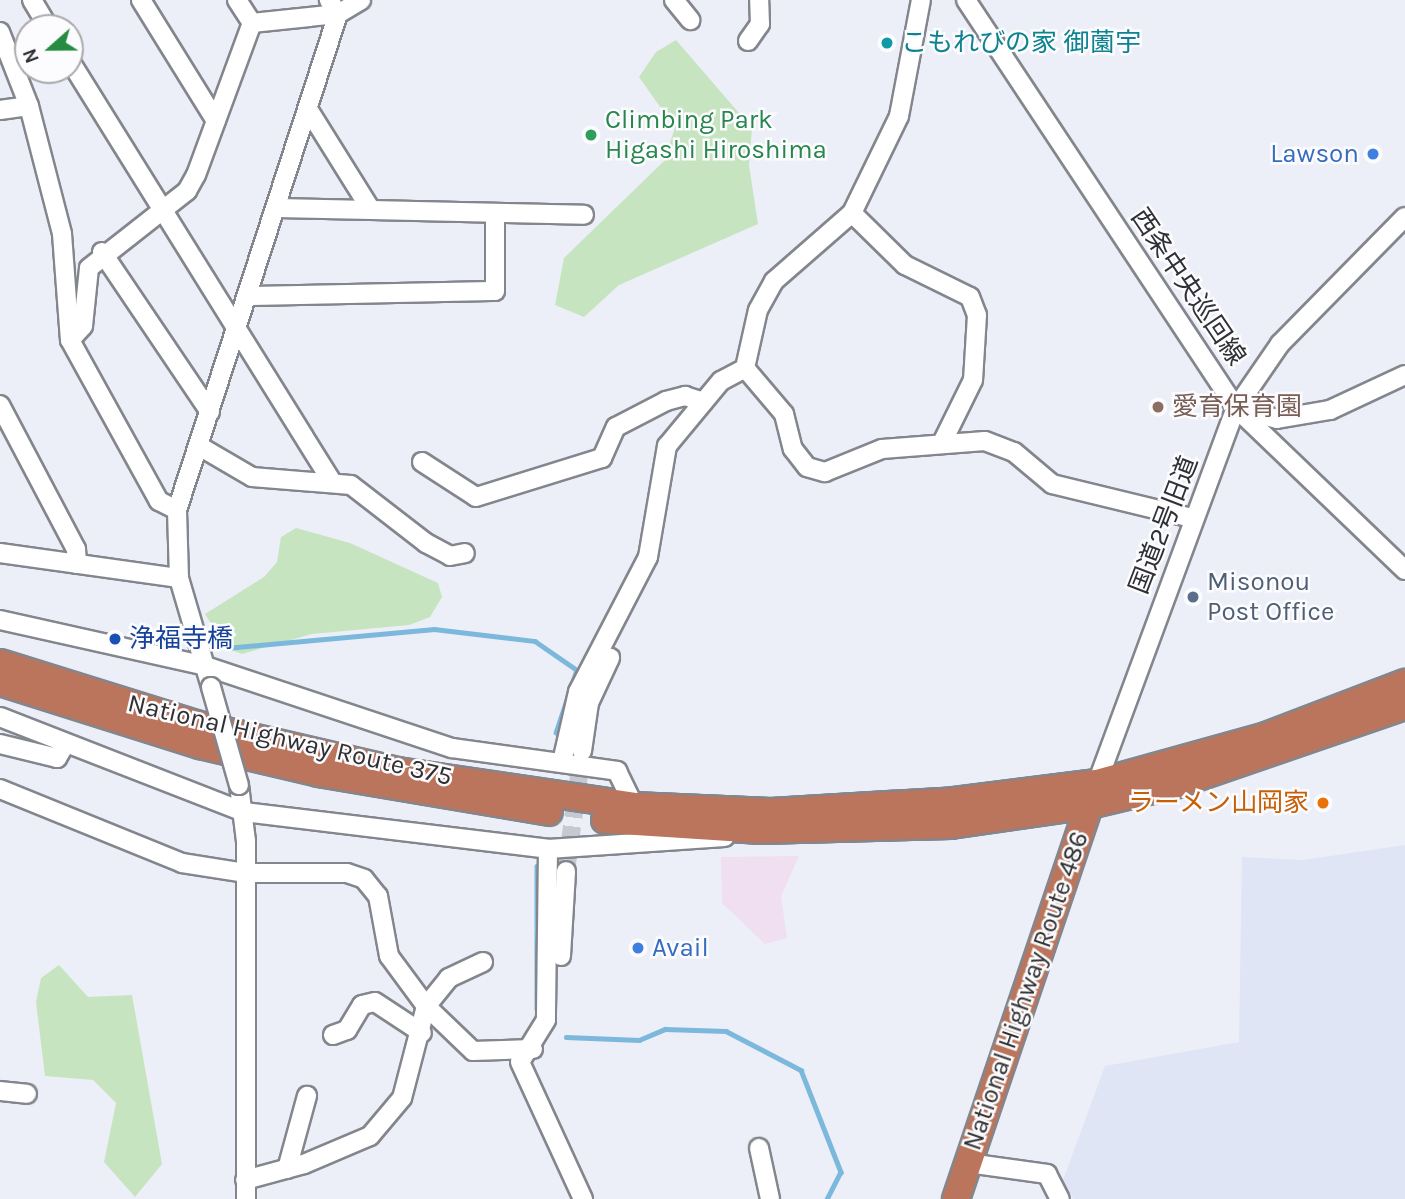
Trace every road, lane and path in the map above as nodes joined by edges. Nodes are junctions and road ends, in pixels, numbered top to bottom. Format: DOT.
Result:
graph roads {
  1 [pos="141,0"];
  2 [pos="237,0"];
  3 [pos="361,0"];
  4 [pos="674,0"];
  5 [pos="758,0"];
  6 [pos="921,0"];
  7 [pos="966,0"];
  8 [pos="334,7"];
  9 [pos="690,20"];
  10 [pos="252,23"];
  11 [pos="0,32"];
  12 [pos="748,40"];
  13 [pos="84,84"];
  14 [pos="29,106"];
  15 [pos="308,109"];
  16 [pos="0,110"];
  17 [pos="216,121"];
  18 [pos="277,208"];
  19 [pos="371,209"];
  20 [pos="163,211"];
  21 [pos="852,213"];
  22 [pos="584,215"];
  23 [pos="495,217"];
  24 [pos="1405,217"];
  25 [pos="102,252"];
  26 [pos="249,296"];
  27 [pos="237,328"];
  28 [pos="70,340"];
  29 [pos="745,368"];
  30 [pos="1405,375"];
  31 [pos="703,402"];
  32 [pos="0,405"];
  33 [pos="1236,408"];
  34 [pos="210,412"];
  35 [pos="943,440"];
  36 [pos="200,446"];
  37 [pos="422,462"];
  38 [pos="332,482"];
  39 [pos="177,510"];
  40 [pos="1192,518"];
  41 [pos="0,553"];
  42 [pos="465,553"];
  43 [pos="77,564"];
  44 [pos="1405,570"];
  45 [pos="179,578"];
  46 [pos="624,609"];
  47 [pos="0,620"];
  48 [pos="0,663"];
  49 [pos="205,666"];
  50 [pos="0,682"];
  51 [pos="1405,683"];
  52 [pos="1405,706"];
  53 [pos="0,718"];
  54 [pos="66,743"];
  55 [pos="0,744"];
  56 [pos="582,751"];
  57 [pos="562,762"];
  58 [pos="0,789"];
  59 [pos="1093,794"];
  60 [pos="634,806"];
  61 [pos="244,812"];
  62 [pos="740,830"];
  63 [pos="548,849"];
  64 [pos="566,871"];
  65 [pos="246,873"];
  66 [pos="483,962"];
  67 [pos="551,976"];
  68 [pos="426,1006"];
  69 [pos="422,1033"];
  70 [pos="333,1035"];
  71 [pos="533,1049"];
  72 [pos="0,1091"];
  73 [pos="27,1094"];
  74 [pos="307,1096"];
  75 [pos="760,1147"];
  76 [pos="968,1163"];
  77 [pos="286,1169"];
  78 [pos="245,1180"];
  79 [pos="246,1199"];
  80 [pos="583,1199"];
  81 [pos="770,1199"];
  82 [pos="956,1199"];
  83 [pos="1059,1199"];
  1 -- 17 [label="street"];
  2 -- 10 [label="street"];
  3 -- 8 [label="street"];
  4 -- 9 [label="street"];
  5 -- 12 [label="street"];
  6 -- 21 [label="street"];
  7 -- 33 [label="street, 西条中央巡回線"];
  8 -- 10 [label="street"];
  8 -- 15 [label="street"];
  10 -- 17 [label="street"];
  11 -- 14 [label="street"];
  13 -- 20 [label="street"];
  14 -- 16 [label="street"];
  14 -- 28 [label="street"];
  15 -- 18 [label="street"];
  15 -- 19 [label="street"];
  17 -- 20 [label="street"];
  18 -- 19 [label="street"];
  18 -- 26 [label="street"];
  19 -- 23 [label="street"];
  20 -- 25 [label="street"];
  20 -- 27 [label="street"];
  21 -- 29 [label="street"];
  21 -- 35 [label="street"];
  22 -- 23 [label="street"];
  23 -- 26 [label="street"];
  24 -- 33 [label="street, 国道2号旧道"];
  25 -- 28 [label="street"];
  25 -- 34 [label="street"];
  26 -- 27 [label="street"];
  27 -- 34 [label="street"];
  27 -- 38 [label="street"];
  28 -- 39 [label="street"];
  29 -- 31 [label="street"];
  29 -- 35 [label="street"];
  30 -- 33 [label="street"];
  31 -- 37 [label="street"];
  31 -- 46 [label="street"];
  32 -- 43 [label="street"];
  33 -- 40 [label="street, 国道2号旧道"];
  33 -- 44 [label="street, 西条中央巡回線"];
  34 -- 36 [label="street"];
  35 -- 40 [label="street"];
  36 -- 38 [label="street"];
  36 -- 39 [label="street"];
  38 -- 42 [label="street"];
  39 -- 45 [label="street"];
  40 -- 59 [label="street, 国道2号旧道"];
  41 -- 43 [label="street"];
  43 -- 45 [label="street"];
  45 -- 49 [label="street"];
  46 -- 56 [label="street"];
  46 -- 57 [label="street"];
  47 -- 49 [label="street"];
  48 -- 60 [label="highway, National Highway Route 375"];
  49 -- 57 [label="street"];
  49 -- 61 [label="street, bridge"];
  50 -- 62 [label="highway, National Highway Route 375"];
  51 -- 59 [label="highway, National Highway Route 375"];
  52 -- 59 [label="highway, National Highway Route 375"];
  53 -- 54 [label="street"];
  54 -- 55 [label="street"];
  54 -- 61 [label="street"];
  57 -- 60 [label="street"];
  58 -- 65 [label="street"];
  59 -- 60 [label="highway, National Highway Route 375"];
  59 -- 62 [label="highway, National Highway Route 375"];
  59 -- 76 [label="highway, National Highway Route 486"];
  61 -- 63 [label="street"];
  61 -- 65 [label="street"];
  62 -- 63 [label="street"];
  63 -- 67 [label="street"];
  64 -- 67 [label="street"];
  65 -- 68 [label="street"];
  65 -- 78 [label="street"];
  66 -- 68 [label="street"];
  67 -- 71 [label="street"];
  68 -- 69 [label="street"];
  68 -- 71 [label="street"];
  69 -- 70 [label="street"];
  69 -- 77 [label="street"];
  71 -- 80 [label="street"];
  72 -- 73 [label="street"];
  74 -- 77 [label="street"];
  75 -- 81 [label="street"];
  76 -- 82 [label="highway, National Highway Route 486"];
  76 -- 83 [label="street"];
  77 -- 78 [label="street"];
  78 -- 79 [label="street"];
}
